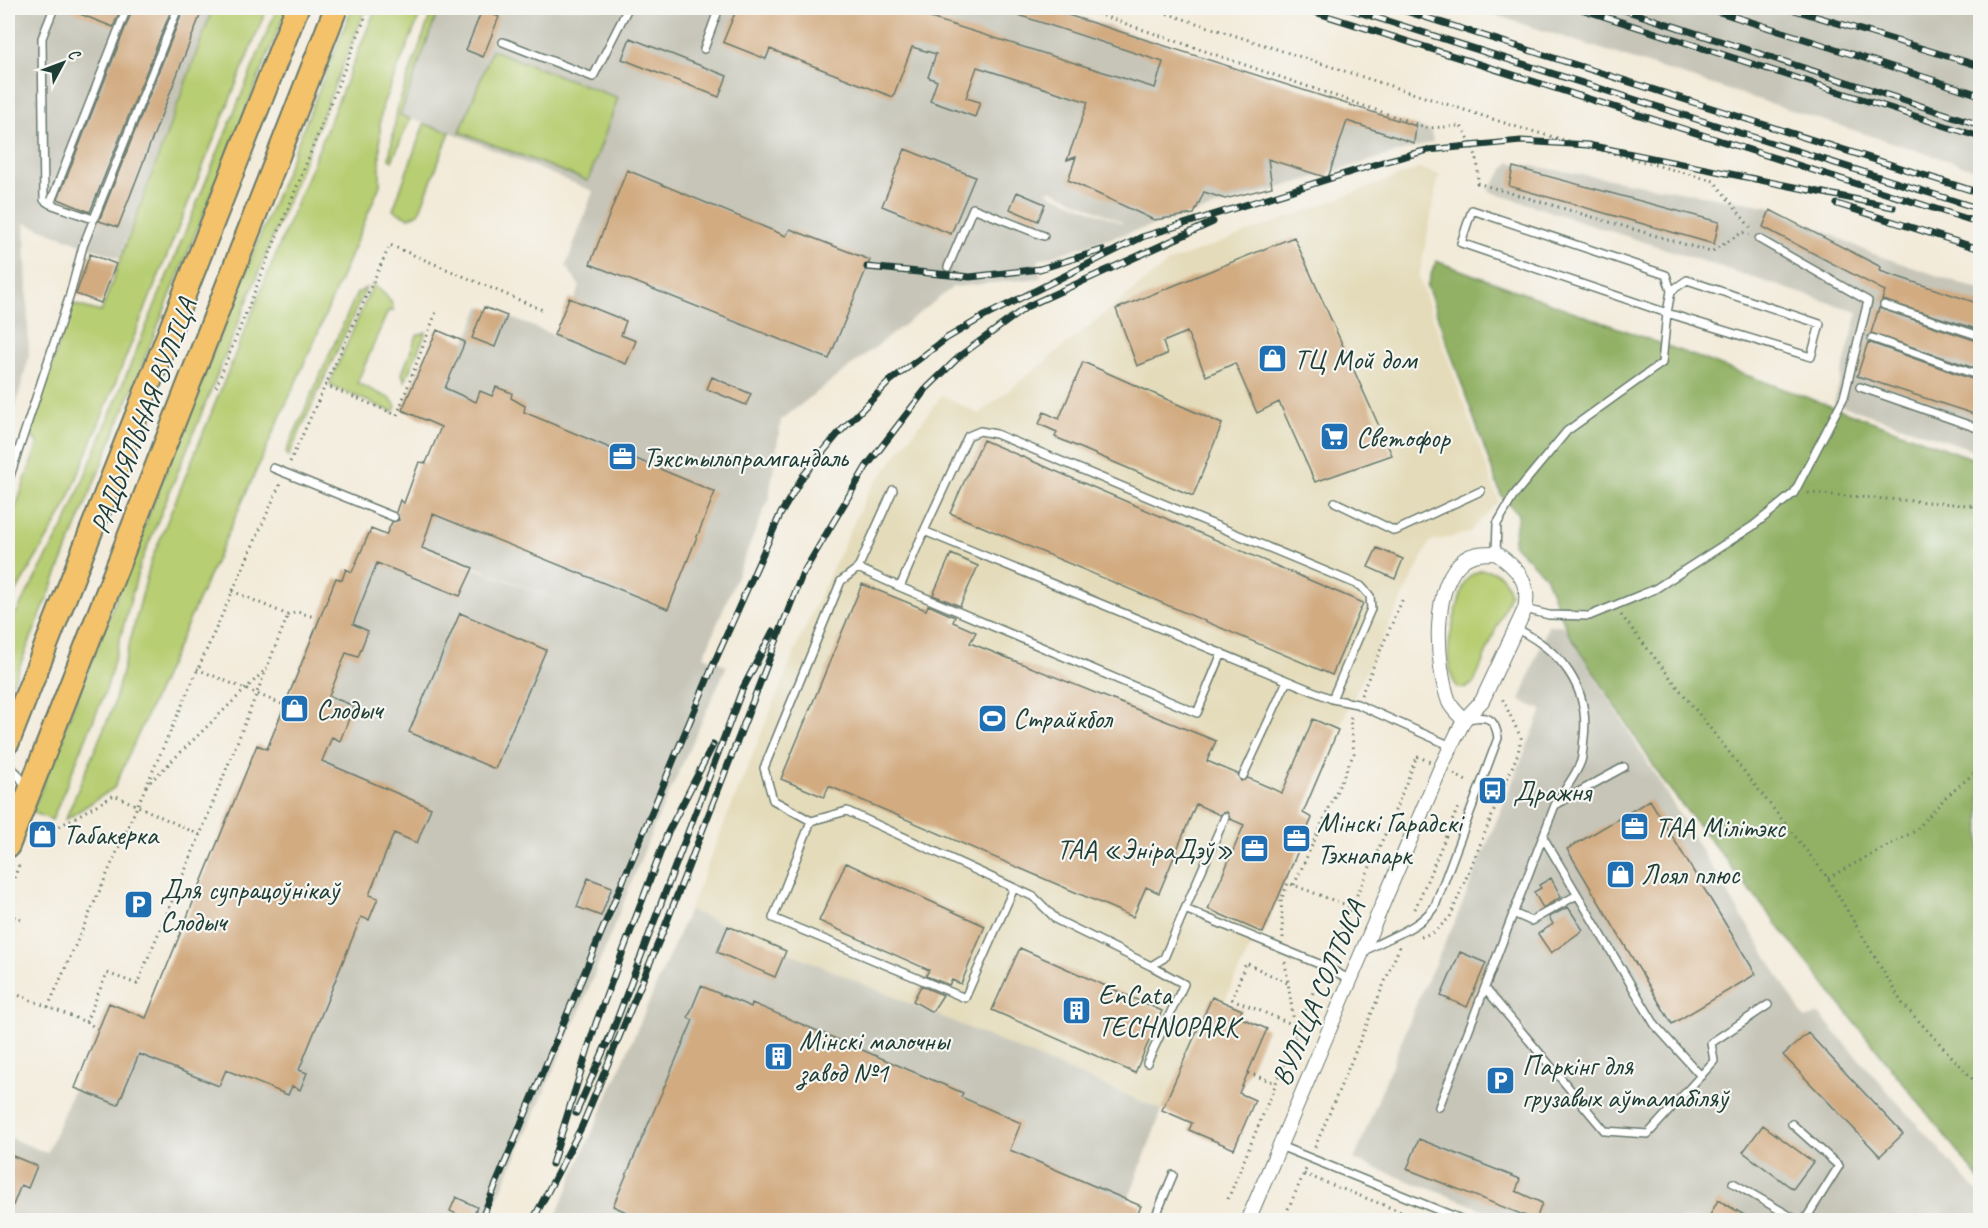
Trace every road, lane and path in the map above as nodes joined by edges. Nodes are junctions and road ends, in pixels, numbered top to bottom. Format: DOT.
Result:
graph roads {
  1 [pos="54,8"];
  2 [pos="127,8"];
  3 [pos="178,8"];
  4 [pos="297,8"];
  5 [pos="336,8"];
  6 [pos="369,8"];
  7 [pos="628,8"];
  8 [pos="719,8"];
  9 [pos="1080,8"];
  10 [pos="1150,8"];
  11 [pos="502,42"];
  12 [pos="704,49"];
  13 [pos="50,204"];
  14 [pos="93,219"];
  15 [pos="1044,236"];
  16 [pos="1759,239"];
  17 [pos="948,267"];
  18 [pos="1671,291"];
  19 [pos="1884,305"];
  20 [pos="545,311"];
  21 [pos="436,312"];
  22 [pos="1667,313"];
  23 [pos="1980,336"];
  24 [pos="1872,338"];
  25 [pos="1980,376"];
  26 [pos="325,385"];
  27 [pos="216,387"];
  28 [pos="1860,387"];
  29 [pos="1980,429"];
  30 [pos="273,468"];
  31 [pos="285,473"];
  32 [pos="8,482"];
  33 [pos="893,490"];
  34 [pos="1480,491"];
  35 [pos="1794,493"];
  36 [pos="1335,502"];
  37 [pos="1971,504"];
  38 [pos="1980,506"];
  39 [pos="1980,516"];
  40 [pos="394,517"];
  41 [pos="924,531"];
  42 [pos="1496,553"];
  43 [pos="858,568"];
  44 [pos="900,588"];
  45 [pos="232,591"];
  46 [pos="1404,596"];
  47 [pos="1613,606"];
  48 [pos="1525,609"];
  49 [pos="288,615"];
  50 [pos="314,617"];
  51 [pos="1516,629"];
  52 [pos="1222,653"];
  53 [pos="198,669"];
  54 [pos="266,670"];
  55 [pos="1287,681"];
  56 [pos="245,688"];
  57 [pos="257,693"];
  58 [pos="1332,699"];
  59 [pos="1357,704"];
  60 [pos="284,705"];
  61 [pos="1464,720"];
  62 [pos="8,742"];
  63 [pos="1451,746"];
  64 [pos="8,765"];
  65 [pos="1441,767"];
  66 [pos="1624,767"];
  67 [pos="1980,768"];
  68 [pos="1243,776"];
  69 [pos="1469,781"];
  70 [pos="145,787"];
  71 [pos="1464,791"];
  72 [pos="28,792"];
  73 [pos="1460,802"];
  74 [pos="1555,805"];
  75 [pos="136,806"];
  76 [pos="1225,817"];
  77 [pos="811,821"];
  78 [pos="1388,828"];
  79 [pos="53,830"];
  80 [pos="200,835"];
  81 [pos="1543,837"];
  82 [pos="8,846"];
  83 [pos="1828,878"];
  84 [pos="1294,885"];
  85 [pos="1014,888"];
  86 [pos="1577,895"];
  87 [pos="1351,907"];
  88 [pos="1185,909"];
  89 [pos="1514,914"];
  90 [pos="8,915"];
  91 [pos="21,919"];
  92 [pos="1406,930"];
  93 [pos="1284,950"];
  94 [pos="1363,953"];
  95 [pos="1151,966"];
  96 [pos="1351,980"];
  97 [pos="1287,983"];
  98 [pos="1485,988"];
  99 [pos="8,991"];
  100 [pos="1768,1005"];
  101 [pos="48,1007"];
  102 [pos="86,1022"];
  103 [pos="1294,1025"];
  104 [pos="98,1029"];
  105 [pos="1296,1036"];
  106 [pos="1147,1063"];
  107 [pos="1701,1076"];
  108 [pos="1276,1083"];
  109 [pos="1980,1087"];
  110 [pos="1439,1107"];
  111 [pos="1792,1124"];
  112 [pos="1280,1146"];
  113 [pos="1310,1159"];
  114 [pos="1304,1174"];
  115 [pos="1173,1175"];
  116 [pos="1733,1183"];
  117 [pos="1228,1199"];
  118 [pos="1154,1221"];
  119 [pos="1248,1221"];
  120 [pos="1284,1221"];
  121 [pos="1422,1221"];
  122 [pos="1462,1221"];
  123 [pos="1797,1221"];
  124 [pos="1805,1221"];
  1 -- 13 [label="lane"];
  2 -- 13 [label="lane"];
  3 -- 14 [label="lane"];
  4 -- 62 [label="main road, РАДЫЯЛЬНАЯ ВУЛІЦА"];
  5 -- 72 [label="main road, РАДЫЯЛЬНАЯ ВУЛІЦА"];
  6 -- 27 [label="path"];
  7 -- 11 [label="lane"];
  8 -- 12 [label="lane"];
  9 -- 16 [label="path"];
  10 -- 16 [label="path"];
  13 -- 14 [label="lane"];
  14 -- 32 [label="lane"];
  15 -- 17 [label="lane"];
  16 -- 35 [label="lane"];
  18 -- 22 [label="lane"];
  18 -- 22 [label="lane"];
  18 -- 22 [label="lane"];
  19 -- 23 [label="lane"];
  20 -- 26 [label="path"];
  21 -- 26 [label="path"];
  22 -- 42 [label="lane"];
  24 -- 25 [label="lane"];
  26 -- 31 [label="path"];
  28 -- 29 [label="lane"];
  30 -- 31 [label="lane"];
  31 -- 40 [label="lane"];
  31 -- 45 [label="path"];
  33 -- 43 [label="lane"];
  34 -- 36 [label="lane"];
  35 -- 37 [label="path"];
  35 -- 47 [label="lane"];
  37 -- 38 [label="path"];
  37 -- 39 [label="path"];
  41 -- 44 [label="lane"];
  41 -- 52 [label="lane"];
  41 -- 58 [label="lane"];
  42 -- 48 [label="street, ВУЛІЦА СОЛТЫСА"];
  42 -- 61 [label="street"];
  43 -- 44 [label="lane"];
  43 -- 77 [label="lane"];
  44 -- 52 [label="lane"];
  45 -- 49 [label="path"];
  45 -- 53 [label="path"];
  46 -- 59 [label="path"];
  47 -- 48 [label="lane"];
  47 -- 83 [label="path"];
  48 -- 51 [label="street, ВУЛІЦА СОЛТЫСА"];
  49 -- 50 [label="path"];
  49 -- 54 [label="path"];
  51 -- 61 [label="street, ВУЛІЦА СОЛТЫСА"];
  51 -- 74 [label="lane"];
  52 -- 55 [label="lane"];
  53 -- 56 [label="path"];
  53 -- 70 [label="path"];
  54 -- 56 [label="path"];
  54 -- 57 [label="path"];
  55 -- 58 [label="lane"];
  55 -- 68 [label="lane"];
  56 -- 57 [label="path"];
  56 -- 70 [label="path"];
  57 -- 60 [label="path"];
  57 -- 80 [label="path"];
  58 -- 59 [label="lane"];
  59 -- 63 [label="lane"];
  59 -- 84 [label="path"];
  61 -- 63 [label="street, ВУЛІЦА СОЛТЫСА"];
  61 -- 92 [label="lane"];
  63 -- 65 [label="street, ВУЛІЦА СОЛТЫСА"];
  64 -- 72 [label="lane"];
  65 -- 78 [label="path"];
  65 -- 94 [label="street, ВУЛІЦА СОЛТЫСА"];
  66 -- 74 [label="lane"];
  67 -- 83 [label="path"];
  69 -- 71 [label="path"];
  70 -- 75 [label="path"];
  72 -- 82 [label="main road, РАДЫЯЛЬНАЯ ВУЛІЦА"];
  73 -- 92 [label="path"];
  74 -- 81 [label="lane"];
  75 -- 79 [label="path"];
  75 -- 80 [label="path"];
  75 -- 101 [label="path"];
  76 -- 88 [label="lane"];
  77 -- 85 [label="lane"];
  77 -- 85 [label="lane"];
  80 -- 102 [label="path"];
  81 -- 86 [label="lane"];
  81 -- 89 [label="lane"];
  83 -- 109 [label="path"];
  84 -- 87 [label="path"];
  84 -- 93 [label="path"];
  85 -- 95 [label="lane"];
  86 -- 89 [label="lane"];
  86 -- 107 [label="lane"];
  88 -- 93 [label="lane"];
  88 -- 95 [label="lane"];
  89 -- 98 [label="lane"];
  90 -- 91 [label="path"];
  92 -- 94 [label="lane"];
  92 -- 113 [label="path"];
  93 -- 96 [label="lane"];
  93 -- 97 [label="path"];
  94 -- 96 [label="street, ВУЛІЦА СОЛТЫСА"];
  95 -- 106 [label="lane"];
  96 -- 112 [label="street, ВУЛІЦА СОЛТЫСА"];
  97 -- 103 [label="path"];
  97 -- 103 [label="path"];
  98 -- 107 [label="lane"];
  98 -- 110 [label="lane"];
  99 -- 101 [label="path"];
  100 -- 107 [label="lane"];
  101 -- 102 [label="path"];
  102 -- 104 [label="path"];
  103 -- 105 [label="path"];
  108 -- 117 [label="path"];
  111 -- 124 [label="lane"];
  112 -- 113 [label="lane"];
  112 -- 119 [label="street, ВУЛІЦА СОЛТЫСА"];
  113 -- 114 [label="path"];
  113 -- 122 [label="lane"];
  114 -- 120 [label="path"];
  114 -- 121 [label="path"];
  115 -- 118 [label="lane"];
  116 -- 123 [label="lane"];
}
